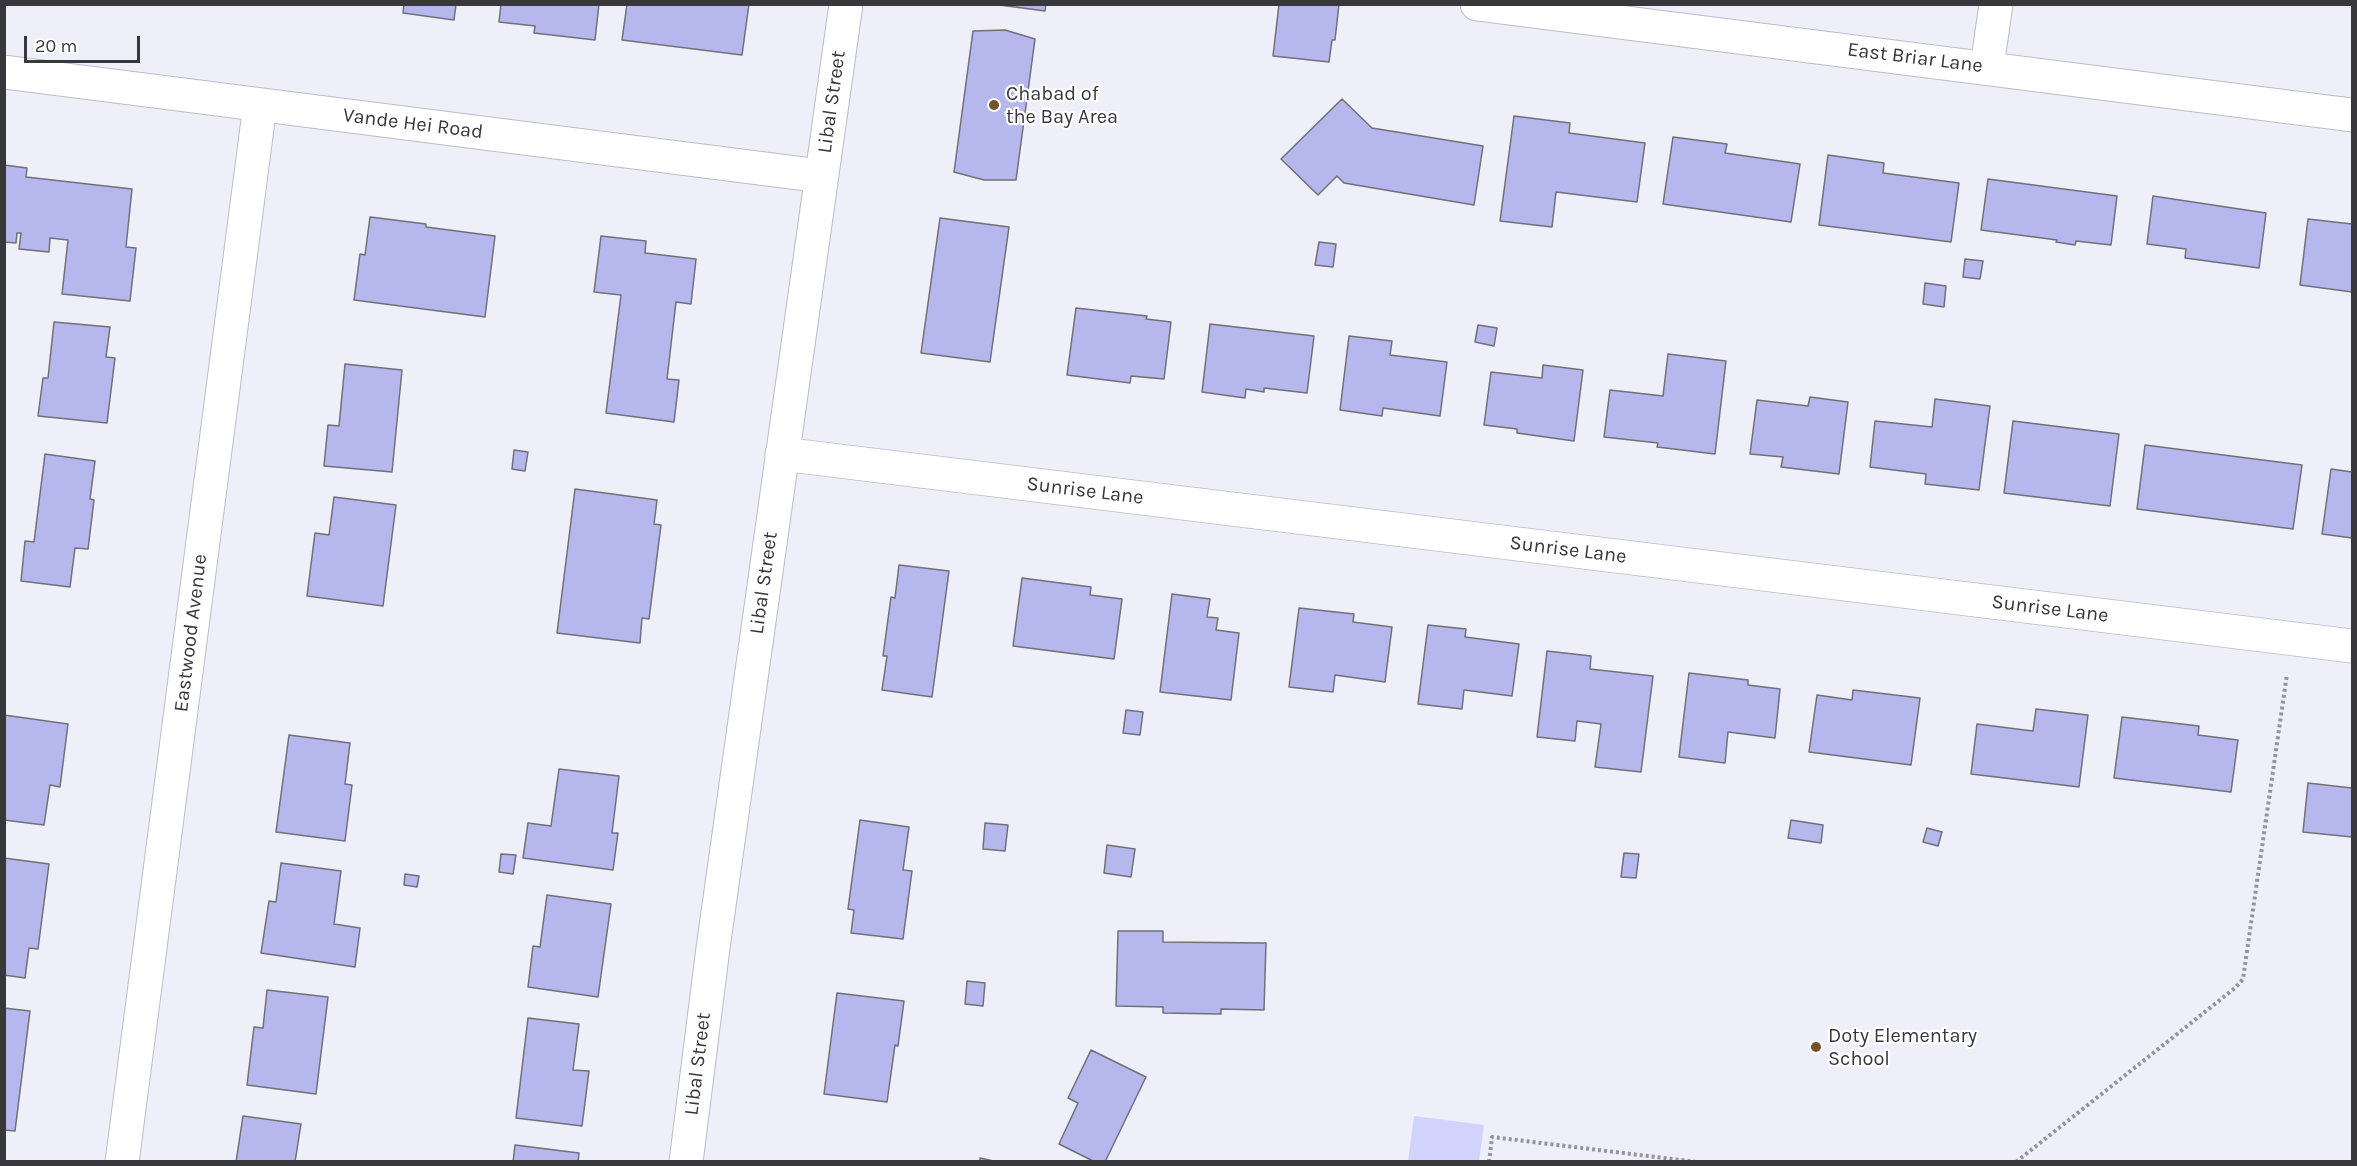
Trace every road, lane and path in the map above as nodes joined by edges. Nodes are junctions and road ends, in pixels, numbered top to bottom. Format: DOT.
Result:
graph roads {
  1 [pos="846,4"];
  2 [pos="1477,4"];
  3 [pos="1995,4"];
  4 [pos="1987,67"];
  5 [pos="4,72"];
  6 [pos="260,105"];
  7 [pos="2352,115"];
  8 [pos="821,176"];
  9 [pos="782,454"];
  10 [pos="2292,638"];
  11 [pos="2352,646"];
  12 [pos="122,1161"];
  13 [pos="686,1161"];
  14 [pos="1489,1161"];
  15 [pos="1697,1161"];
  16 [pos="2016,1161"];
  1 -- 8 [label="street, Libal Street"];
  2 -- 4 [label="street, East Briar Lane"];
  3 -- 4 [label="street"];
  4 -- 7 [label="street, East Briar Lane"];
  5 -- 6 [label="street, Vande Hei Road"];
  6 -- 8 [label="street, Vande Hei Road"];
  6 -- 12 [label="street, Eastwood Avenue"];
  8 -- 9 [label="street, Libal Street"];
  9 -- 10 [label="street, Sunrise Lane"];
  9 -- 13 [label="street, Libal Street"];
  10 -- 11 [label="street, Sunrise Lane"];
  10 -- 16 [label="path"];
  14 -- 15 [label="path"];
}
